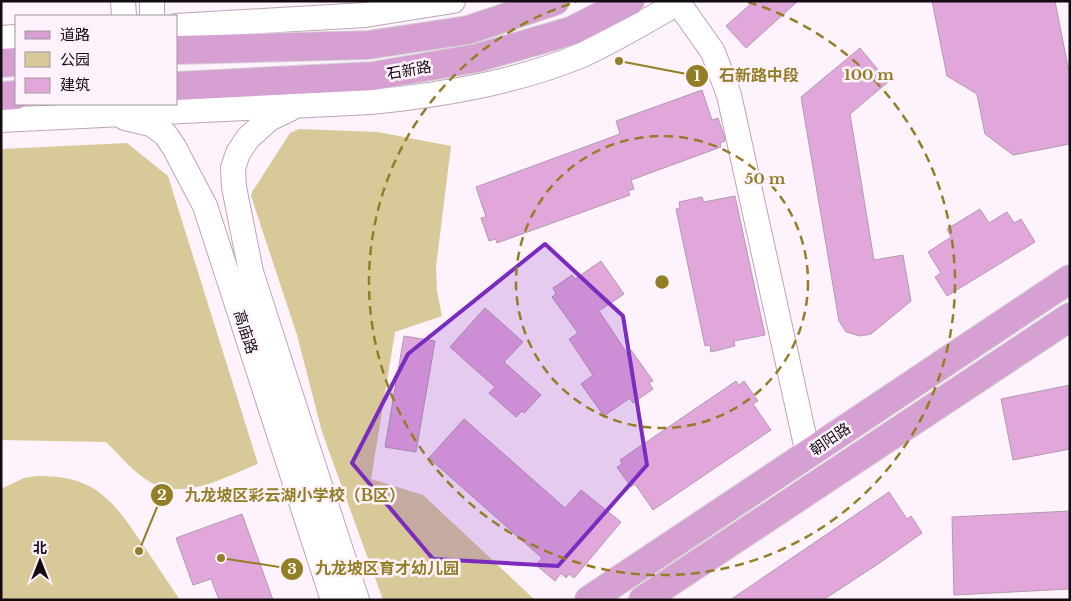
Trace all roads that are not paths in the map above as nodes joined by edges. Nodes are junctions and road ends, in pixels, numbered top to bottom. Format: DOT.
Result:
graph roads {
  1 [pos="123,1"];
  2 [pos="152,1"];
  3 [pos="453,1"];
  4 [pos="555,1"];
  5 [pos="630,1"];
  6 [pos="677,1"];
  7 [pos="124,15"];
  8 [pos="152,15"];
  9 [pos="178,26"];
  10 [pos="15,37"];
  11 [pos="1,38"];
  12 [pos="178,50"];
  13 [pos="15,62"];
  14 [pos="1,63"];
  15 [pos="178,86"];
  16 [pos="15,95"];
  17 [pos="1,96"];
  18 [pos="299,106"];
  19 [pos="102,114"];
  20 [pos="1,120"];
  21 [pos="205,206"];
  22 [pos="251,272"];
  23 [pos="1070,278"];
  24 [pos="1070,317"];
  25 [pos="808,454"];
  26 [pos="333,600"];
  27 [pos="357,600"];
  28 [pos="589,600"];
  29 [pos="643,600"];
  1 -- 7 [label="street"];
  2 -- 8 [label="street"];
  3 -- 9 [label="street"];
  4 -- 12 [label="main road, 石新路"];
  5 -- 15 [label="main road, 石新路"];
  6 -- 18 [label="street"];
  6 -- 25 [label="street"];
  10 -- 11 [label="street"];
  13 -- 14 [label="main road"];
  16 -- 17 [label="main road"];
  18 -- 19 [label="street"];
  18 -- 22 [label="street, 高庙路"];
  19 -- 20 [label="street"];
  19 -- 21 [label="street, 高庙路"];
  21 -- 22 [label="street"];
  21 -- 26 [label="street, 高庙路"];
  22 -- 27 [label="street, 高庙路"];
  23 -- 25 [label="main road, 朝阳路"];
  24 -- 29 [label="main road, 朝阳路"];
  25 -- 28 [label="main road, 朝阳路"];
}
